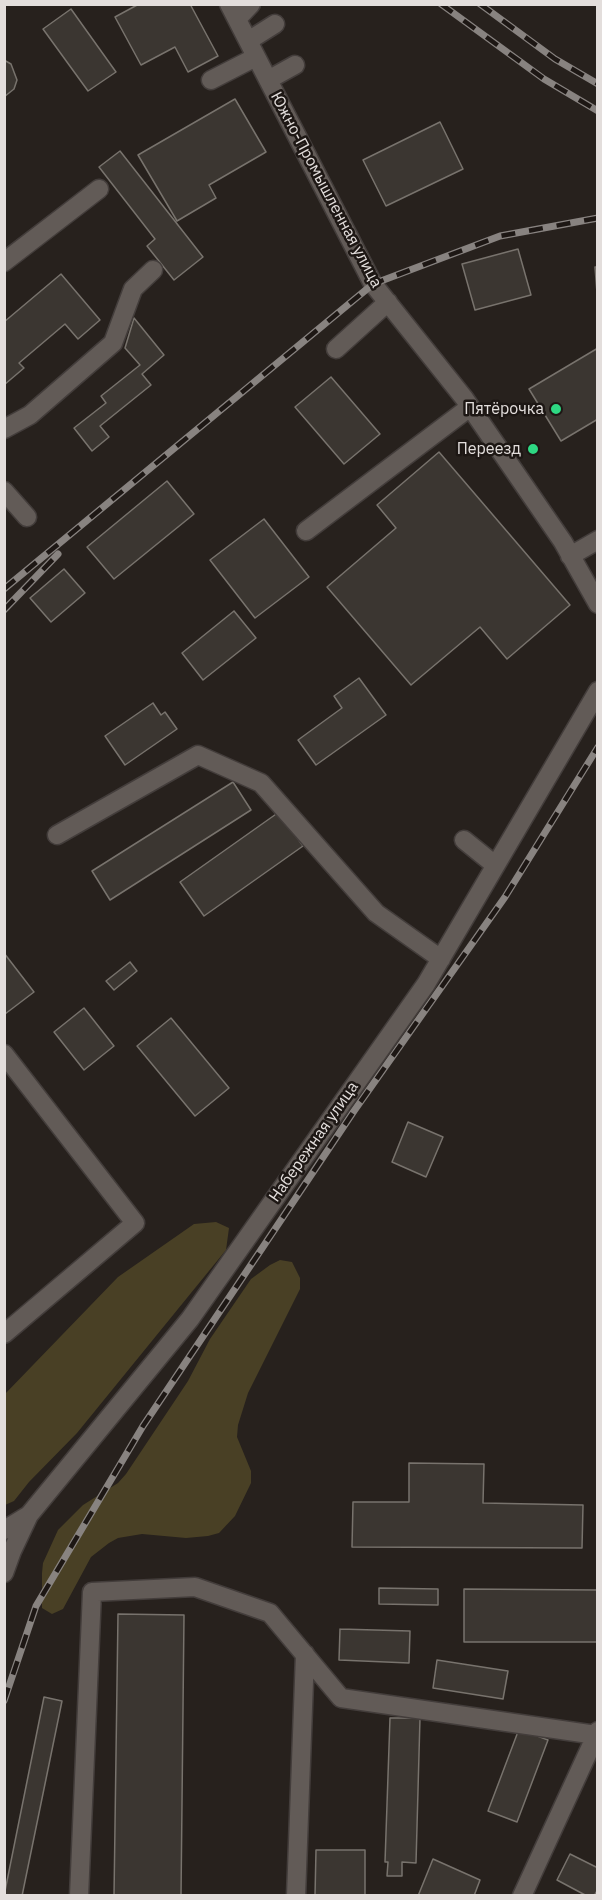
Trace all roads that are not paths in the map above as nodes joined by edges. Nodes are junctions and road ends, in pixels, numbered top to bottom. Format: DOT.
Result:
graph roads {
  1 [pos="251,4"];
  2 [pos="233,12"];
  3 [pos="275,24"];
  4 [pos="252,49"];
  5 [pos="295,65"];
  6 [pos="212,80"];
  7 [pos="268,80"];
  8 [pos="99,189"];
  9 [pos="8,251"];
  10 [pos="153,270"];
  11 [pos="388,302"];
  12 [pos="336,349"];
  13 [pos="470,407"];
  14 [pos="4,429"];
  15 [pos="4,491"];
  16 [pos="27,517"];
  17 [pos="306,531"];
  18 [pos="597,540"];
  19 [pos="570,556"];
  20 [pos="597,604"];
  21 [pos="597,691"];
  22 [pos="57,835"];
  23 [pos="464,840"];
  24 [pos="495,865"];
  25 [pos="441,959"];
  26 [pos="4,1054"];
  27 [pos="4,1334"];
  28 [pos="29,1515"];
  29 [pos="4,1530"];
  30 [pos="4,1573"];
  31 [pos="305,1654"];
  32 [pos="597,1733"];
  33 [pos="79,1896"];
  34 [pos="296,1896"];
  35 [pos="522,1896"];
  1 -- 2 [label="street"];
  2 -- 4 [label="street, Южно-Промышленная улица"];
  3 -- 4 [label="street"];
  4 -- 6 [label="street"];
  4 -- 7 [label="street, Южно-Промышленная улица"];
  5 -- 7 [label="street"];
  7 -- 11 [label="street, Южно-Промышленная улица"];
  8 -- 9 [label="street"];
  10 -- 14 [label="street"];
  11 -- 12 [label="street"];
  11 -- 13 [label="street, Южно-Промышленная улица"];
  13 -- 17 [label="street"];
  13 -- 19 [label="street, Южно-Промышленная улица"];
  15 -- 16 [label="street"];
  18 -- 19 [label="street"];
  19 -- 20 [label="street, Южно-Промышленная улица"];
  21 -- 24 [label="street, Набережная улица"];
  22 -- 25 [label="street"];
  23 -- 24 [label="street"];
  24 -- 25 [label="street, Набережная улица"];
  25 -- 28 [label="street, Набережная улица"];
  26 -- 27 [label="street"];
  28 -- 29 [label="street"];
  28 -- 30 [label="street, Набережная улица"];
  31 -- 32 [label="street"];
  31 -- 33 [label="street"];
  31 -- 34 [label="street"];
  32 -- 35 [label="street"];
}
